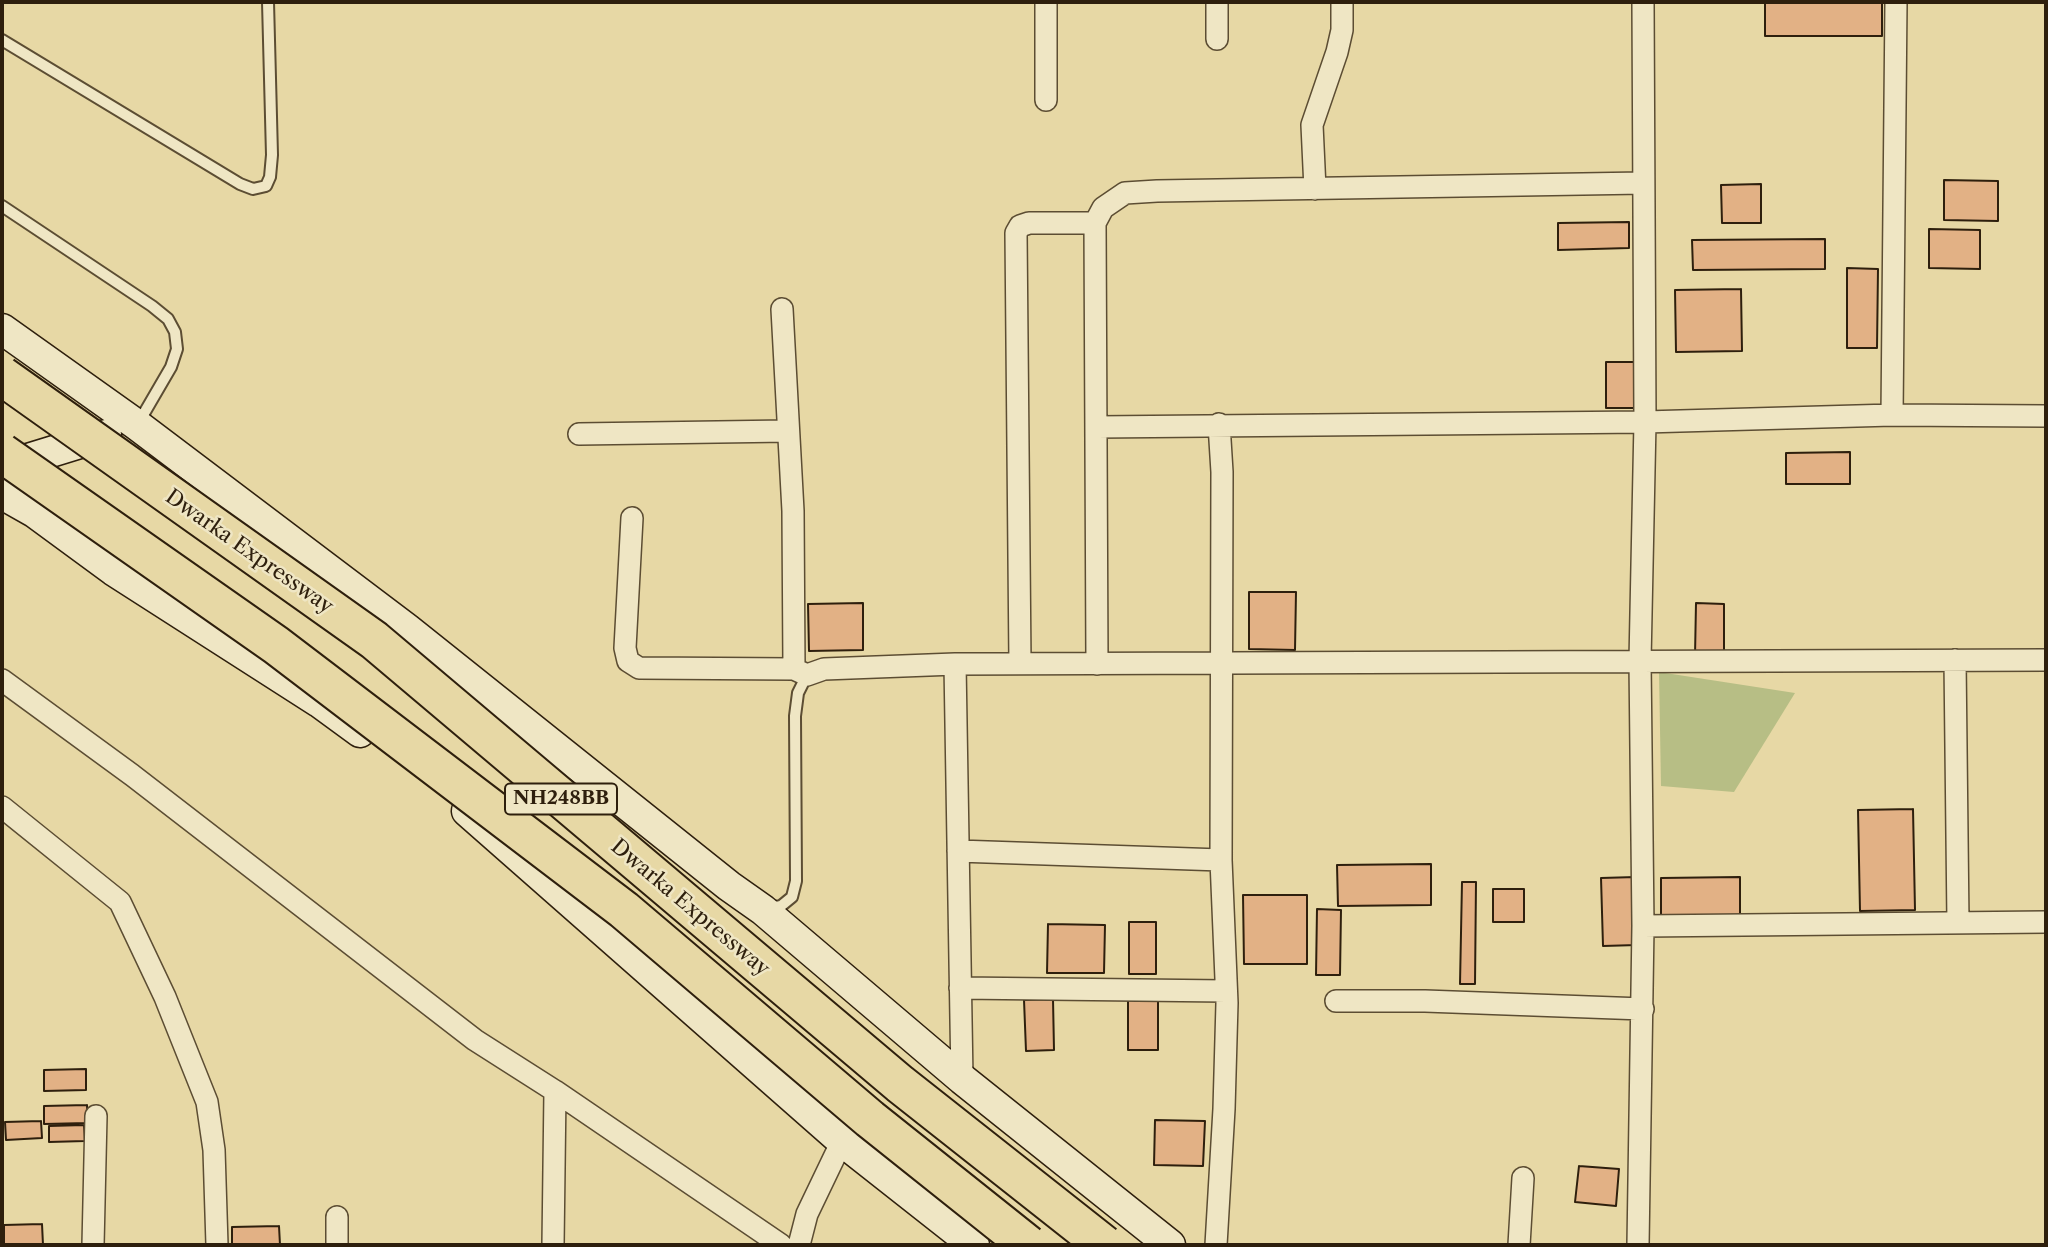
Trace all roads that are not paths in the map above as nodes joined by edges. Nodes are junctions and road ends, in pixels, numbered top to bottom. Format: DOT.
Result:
graph roads {
  1 [pos="268,2"];
  2 [pos="1046,2"];
  3 [pos="1217,2"];
  4 [pos="1342,2"];
  5 [pos="1643,2"];
  6 [pos="1896,2"];
  7 [pos="1217,38"];
  8 [pos="2,40"];
  9 [pos="1046,100"];
  10 [pos="1643,183"];
  11 [pos="1315,189"];
  12 [pos="2,206"];
  13 [pos="1096,223"];
  14 [pos="782,309"];
  15 [pos="2,329"];
  16 [pos="2,376"];
  17 [pos="1892,415"];
  18 [pos="2046,416"];
  19 [pos="1645,422"];
  20 [pos="1219,424"];
  21 [pos="137,425"];
  22 [pos="1097,426"];
  23 [pos="787,431"];
  24 [pos="579,434"];
  25 [pos="2,453"];
  26 [pos="2,467"];
  27 [pos="2,494"];
  28 [pos="632,519"];
  29 [pos="1955,660"];
  30 [pos="2046,660"];
  31 [pos="1640,661"];
  32 [pos="956,664"];
  33 [pos="1020,664"];
  34 [pos="1097,664"];
  35 [pos="1221,664"];
  36 [pos="800,672"];
  37 [pos="2,680"];
  38 [pos="2,807"];
  39 [pos="958,851"];
  40 [pos="1221,860"];
  41 [pos="763,910"];
  42 [pos="2046,922"];
  43 [pos="1958,923"];
  44 [pos="1643,926"];
  45 [pos="960,988"];
  46 [pos="1226,991"];
  47 [pos="1336,1002"];
  48 [pos="1643,1009"];
  49 [pos="962,1079"];
  50 [pos="555,1091"];
  51 [pos="96,1116"];
  52 [pos="842,1141"];
  53 [pos="1523,1178"];
  54 [pos="337,1217"];
  55 [pos="93,1245"];
  56 [pos="217,1245"];
  57 [pos="337,1245"];
  58 [pos="553,1245"];
  59 [pos="781,1245"];
  60 [pos="799,1245"];
  61 [pos="974,1245"];
  62 [pos="1028,1245"];
  63 [pos="1104,1245"];
  64 [pos="1170,1245"];
  65 [pos="1216,1245"];
  66 [pos="1519,1245"];
  67 [pos="1639,1245"];
  1 -- 8 [label="lane"];
  2 -- 9 [label="street"];
  3 -- 7 [label="street"];
  4 -- 11 [label="street"];
  5 -- 10 [label="street"];
  6 -- 17 [label="street"];
  10 -- 11 [label="street"];
  10 -- 19 [label="street"];
  11 -- 13 [label="street"];
  12 -- 21 [label="lane"];
  13 -- 22 [label="street"];
  13 -- 33 [label="street"];
  14 -- 23 [label="street"];
  15 -- 21 [label="street"];
  16 -- 63 [label="highway, Dwarka Expressway / NH248BB, bridge"];
  17 -- 18 [label="street"];
  17 -- 19 [label="street"];
  19 -- 20 [label="street"];
  19 -- 31 [label="street"];
  20 -- 22 [label="street"];
  20 -- 35 [label="street"];
  21 -- 26 [label="street"];
  21 -- 41 [label="street"];
  22 -- 34 [label="street"];
  23 -- 24 [label="street"];
  23 -- 36 [label="street"];
  25 -- 62 [label="highway, NH248BB, bridge"];
  27 -- 52 [label="street"];
  28 -- 36 [label="street"];
  29 -- 30 [label="street"];
  29 -- 31 [label="street"];
  29 -- 43 [label="street"];
  31 -- 35 [label="street"];
  31 -- 44 [label="street"];
  32 -- 33 [label="street"];
  32 -- 36 [label="street"];
  32 -- 39 [label="street"];
  33 -- 34 [label="street"];
  34 -- 35 [label="street"];
  35 -- 40 [label="street"];
  36 -- 41 [label="lane"];
  37 -- 50 [label="street"];
  38 -- 56 [label="street"];
  39 -- 40 [label="street"];
  39 -- 45 [label="street"];
  40 -- 46 [label="street"];
  41 -- 49 [label="street"];
  42 -- 43 [label="street"];
  43 -- 44 [label="street"];
  44 -- 48 [label="street"];
  45 -- 46 [label="street"];
  45 -- 49 [label="street"];
  46 -- 65 [label="street"];
  47 -- 48 [label="street"];
  48 -- 67 [label="street"];
  49 -- 64 [label="street"];
  50 -- 58 [label="street"];
  50 -- 59 [label="street"];
  51 -- 55 [label="street"];
  52 -- 60 [label="street"];
  52 -- 61 [label="street"];
  53 -- 66 [label="street"];
  54 -- 57 [label="street"];
}
